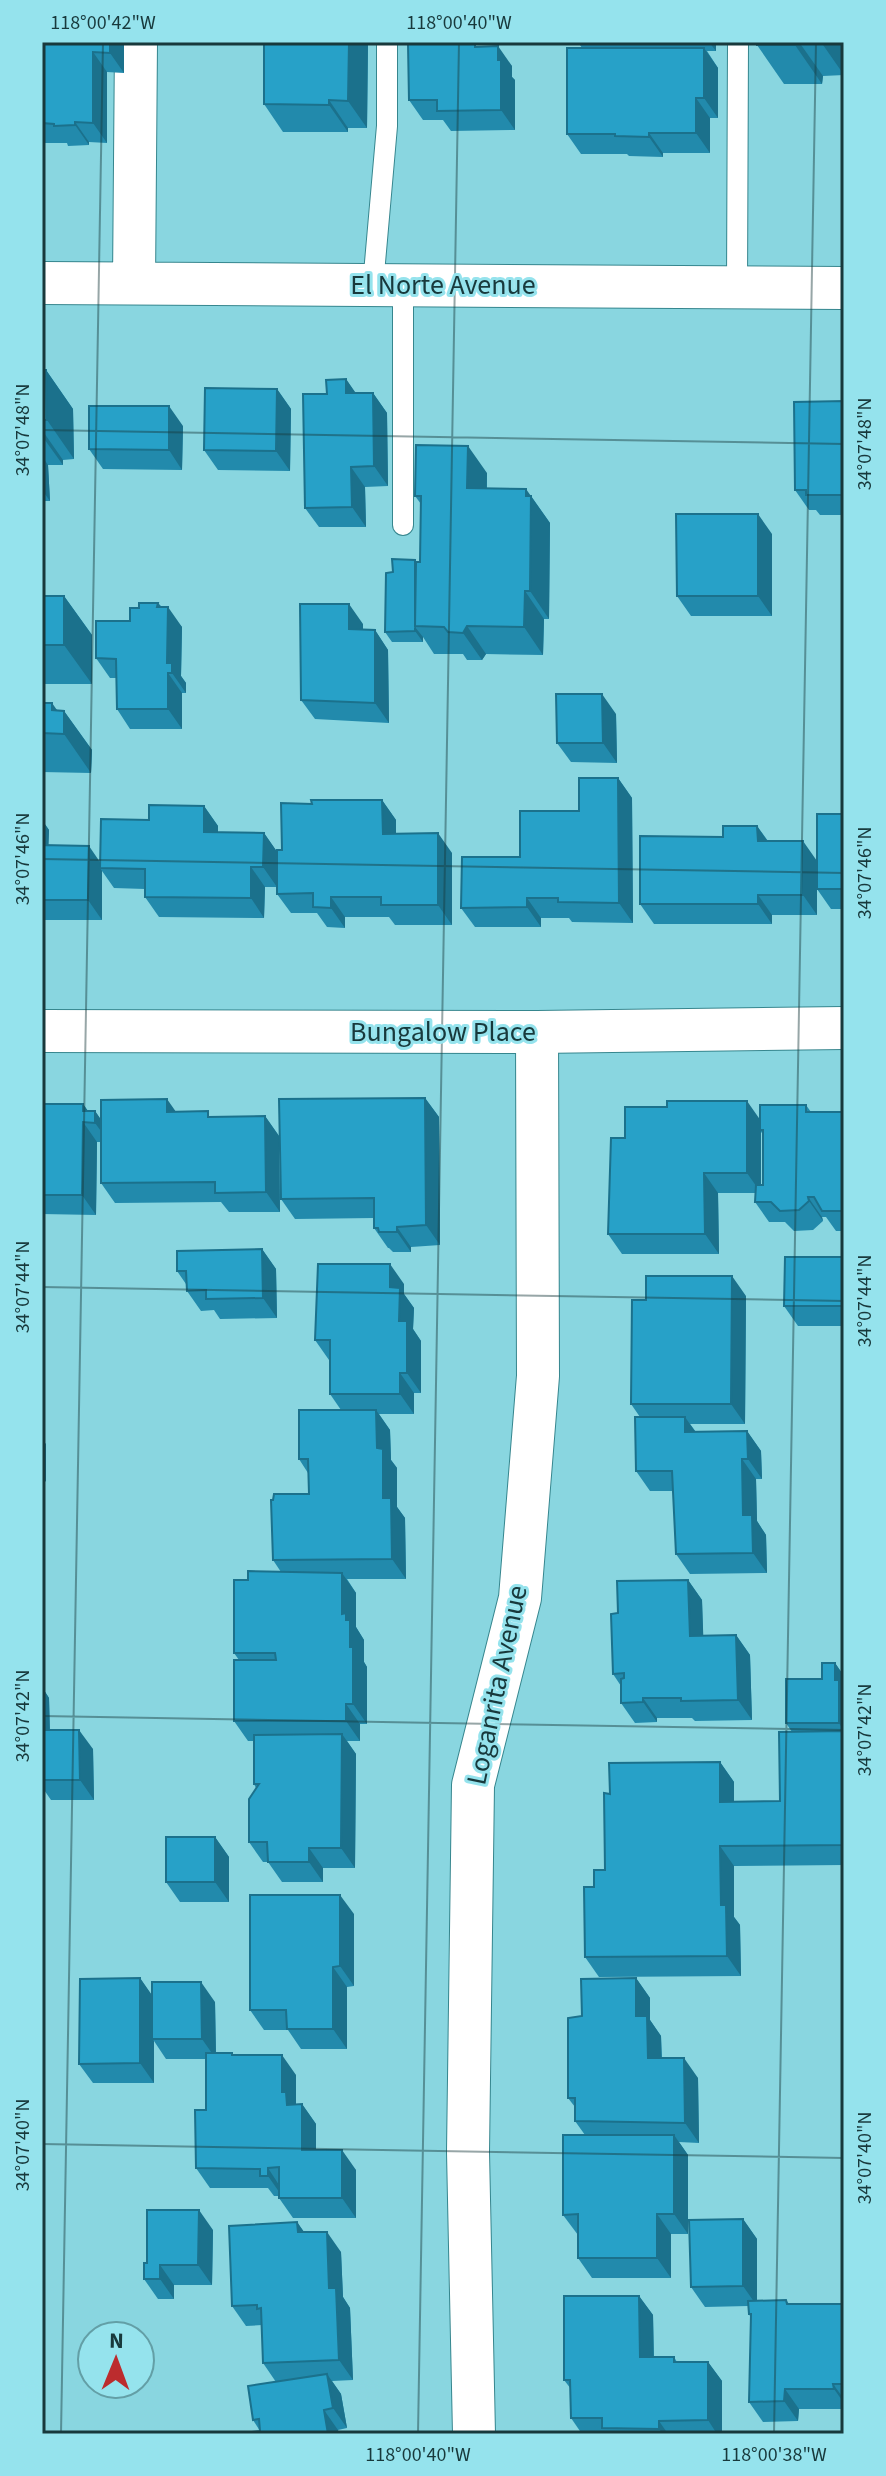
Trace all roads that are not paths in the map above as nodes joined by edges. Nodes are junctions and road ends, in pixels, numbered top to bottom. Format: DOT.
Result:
graph roads {
  1 [pos="136,42"];
  2 [pos="387,42"];
  3 [pos="738,42"];
  4 [pos="42,283"];
  5 [pos="134,283"];
  6 [pos="388,285"];
  7 [pos="737,287"];
  8 [pos="844,288"];
  9 [pos="403,525"];
  10 [pos="844,1028"];
  11 [pos="42,1031"];
  12 [pos="537,1032"];
  13 [pos="474,2434"];
  1 -- 5 [label="street"];
  2 -- 6 [label="lane"];
  3 -- 7 [label="lane"];
  4 -- 5 [label="street, El Norte Avenue"];
  5 -- 6 [label="street, El Norte Avenue"];
  6 -- 7 [label="street, El Norte Avenue"];
  6 -- 9 [label="lane"];
  7 -- 8 [label="street, El Norte Avenue"];
  10 -- 12 [label="street, Bungalow Place"];
  11 -- 12 [label="street, Bungalow Place"];
  12 -- 13 [label="street, Loganrita Avenue"];
}
